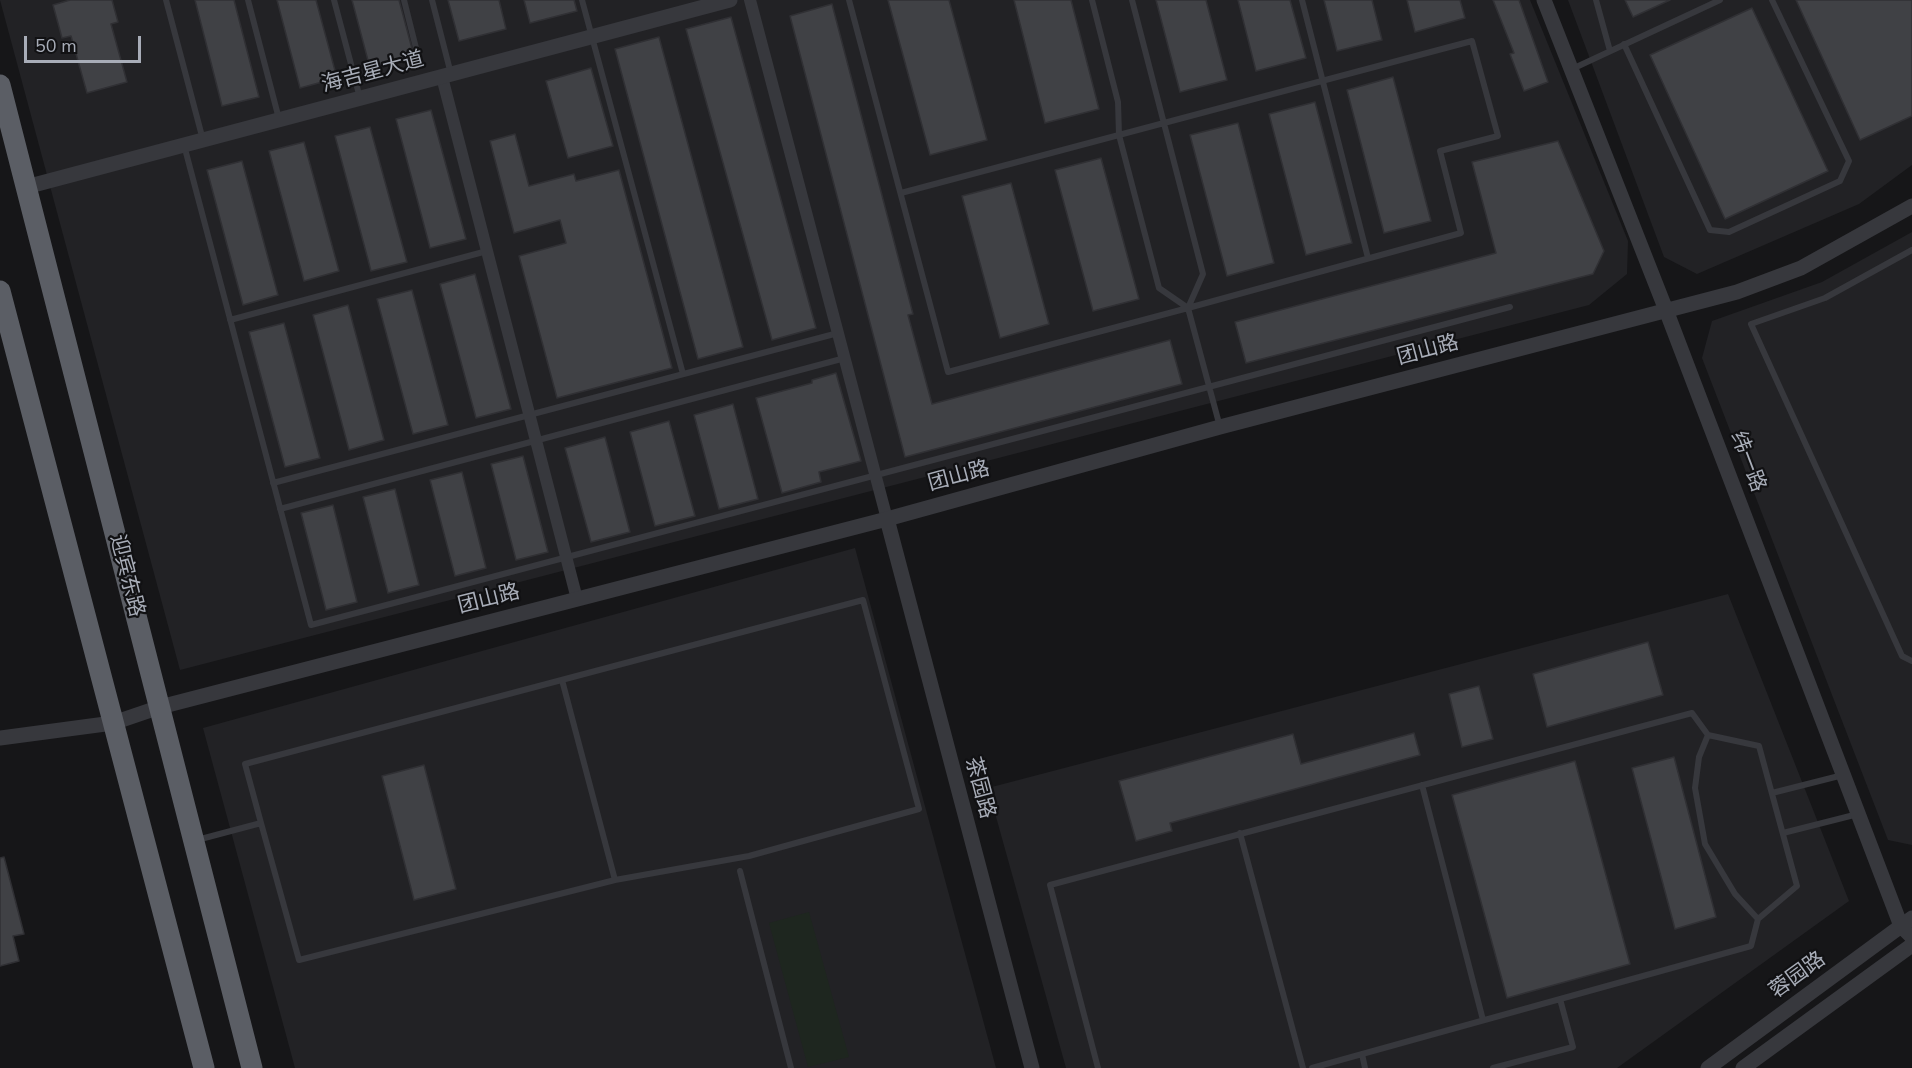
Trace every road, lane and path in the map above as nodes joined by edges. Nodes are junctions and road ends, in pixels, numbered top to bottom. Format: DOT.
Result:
graph roads {
  1 [pos="166,0"];
  2 [pos="248,0"];
  3 [pos="334,0"];
  4 [pos="404,0"];
  5 [pos="432,0"];
  6 [pos="582,0"];
  7 [pos="730,0"];
  8 [pos="750,0"];
  9 [pos="849,0"];
  10 [pos="1092,0"];
  11 [pos="1132,0"];
  12 [pos="1302,0"];
  13 [pos="1544,0"];
  14 [pos="1596,0"];
  15 [pos="1720,0"];
  16 [pos="1772,0"];
  17 [pos="591,37"];
  18 [pos="1624,44"];
  19 [pos="1610,51"];
  20 [pos="417,52"];
  21 [pos="1571,69"];
  22 [pos="447,75"];
  23 [pos="1322,81"];
  24 [pos="0,85"];
  25 [pos="360,98"];
  26 [pos="279,120"];
  27 [pos="1164,123"];
  28 [pos="1119,135"];
  29 [pos="203,140"];
  30 [pos="184,145"];
  31 [pos="26,187"];
  32 [pos="901,194"];
  33 [pos="1912,206"];
  34 [pos="1912,250"];
  35 [pos="488,251"];
  36 [pos="1368,258"];
  37 [pos="0,291"];
  38 [pos="1188,308"];
  39 [pos="1510,308"];
  40 [pos="1666,310"];
  41 [pos="230,320"];
  42 [pos="838,333"];
  43 [pos="844,358"];
  44 [pos="683,374"];
  45 [pos="1209,387"];
  46 [pos="530,415"];
  47 [pos="1220,428"];
  48 [pos="536,441"];
  49 [pos="875,475"];
  50 [pos="273,483"];
  51 [pos="280,509"];
  52 [pos="887,519"];
  53 [pos="566,557"];
  54 [pos="577,599"];
  55 [pos="1912,661"];
  56 [pos="562,680"];
  57 [pos="160,707"];
  58 [pos="113,723"];
  59 [pos="1708,735"];
  60 [pos="0,738"];
  61 [pos="1843,775"];
  62 [pos="1422,785"];
  63 [pos="1772,793"];
  64 [pos="1858,814"];
  65 [pos="261,823"];
  66 [pos="1240,833"];
  67 [pos="1783,833"];
  68 [pos="194,841"];
  69 [pos="740,871"];
  70 [pos="615,880"];
  71 [pos="1758,919"];
  72 [pos="1906,922"];
  73 [pos="1912,937"];
  74 [pos="1912,945"];
  75 [pos="1560,999"];
  76 [pos="1483,1020"];
  77 [pos="1362,1054"];
  78 [pos="204,1068"];
  79 [pos="252,1068"];
  80 [pos="791,1068"];
  81 [pos="1032,1068"];
  82 [pos="1098,1068"];
  83 [pos="1303,1068"];
  84 [pos="1312,1068"];
  85 [pos="1365,1068"];
  86 [pos="1493,1068"];
  87 [pos="1708,1068"];
  88 [pos="1743,1068"];
  1 -- 29 [label="lane"];
  2 -- 26 [label="lane"];
  3 -- 25 [label="lane"];
  4 -- 20 [label="lane"];
  5 -- 22 [label="lane"];
  6 -- 17 [label="lane"];
  7 -- 17 [label="street, 海吉星大道"];
  8 -- 42 [label="street"];
  9 -- 32 [label="lane"];
  10 -- 28 [label="lane"];
  11 -- 27 [label="lane"];
  12 -- 23 [label="lane"];
  13 -- 21 [label="street, 纬一路"];
  14 -- 19 [label="lane"];
  15 -- 18 [label="lane"];
  16 -- 18 [label="lane"];
  17 -- 22 [label="street, 海吉星大道"];
  17 -- 44 [label="lane"];
  18 -- 19 [label="lane"];
  19 -- 21 [label="lane"];
  21 -- 40 [label="street, 纬一路"];
  22 -- 25 [label="street, 海吉星大道"];
  22 -- 35 [label="street"];
  23 -- 27 [label="lane"];
  23 -- 36 [label="lane"];
  23 -- 36 [label="lane"];
  24 -- 31 [label="highway, 迎宾东路"];
  25 -- 26 [label="street, 海吉星大道"];
  26 -- 29 [label="street, 海吉星大道"];
  27 -- 28 [label="lane"];
  27 -- 38 [label="lane"];
  28 -- 32 [label="lane"];
  28 -- 38 [label="lane"];
  29 -- 30 [label="street, 海吉星大道"];
  30 -- 31 [label="street, 海吉星大道"];
  30 -- 41 [label="lane"];
  31 -- 57 [label="highway, 迎宾东路"];
  32 -- 38 [label="lane"];
  33 -- 40 [label="street, 团山路"];
  34 -- 55 [label="lane"];
  35 -- 41 [label="lane"];
  35 -- 46 [label="street"];
  36 -- 38 [label="lane"];
  37 -- 58 [label="highway"];
  38 -- 45 [label="lane"];
  39 -- 45 [label="lane"];
  40 -- 47 [label="street, 团山路"];
  40 -- 61 [label="street, 纬一路"];
  41 -- 50 [label="lane"];
  42 -- 43 [label="street"];
  42 -- 44 [label="lane"];
  43 -- 48 [label="lane"];
  43 -- 49 [label="street"];
  44 -- 46 [label="lane"];
  45 -- 47 [label="lane"];
  45 -- 49 [label="lane"];
  46 -- 48 [label="street"];
  46 -- 50 [label="lane"];
  47 -- 52 [label="street, 团山路"];
  48 -- 51 [label="lane"];
  48 -- 53 [label="street"];
  49 -- 52 [label="street"];
  49 -- 53 [label="lane"];
  50 -- 51 [label="lane"];
  51 -- 53 [label="lane"];
  52 -- 54 [label="street, 团山路"];
  52 -- 81 [label="street, 茶园路"];
  53 -- 54 [label="street"];
  54 -- 57 [label="street, 团山路"];
  56 -- 65 [label="lane"];
  56 -- 70 [label="lane"];
  56 -- 70 [label="lane"];
  57 -- 58 [label="street, 团山路"];
  57 -- 68 [label="highway, 迎宾东路"];
  58 -- 60 [label="street, 团山路"];
  58 -- 78 [label="highway"];
  59 -- 62 [label="lane"];
  59 -- 63 [label="lane"];
  59 -- 71 [label="lane"];
  61 -- 63 [label="lane"];
  61 -- 64 [label="street, 纬一路"];
  62 -- 66 [label="lane"];
  62 -- 76 [label="lane"];
  63 -- 67 [label="lane"];
  64 -- 67 [label="lane"];
  64 -- 72 [label="street, 纬一路"];
  65 -- 68 [label="lane"];
  65 -- 70 [label="lane"];
  66 -- 82 [label="lane"];
  66 -- 83 [label="lane"];
  67 -- 71 [label="lane"];
  68 -- 79 [label="highway, 迎宾东路"];
  69 -- 80 [label="lane"];
  71 -- 75 [label="lane"];
  72 -- 73 [label="street, 纬一路"];
  72 -- 87 [label="street, 蓉园路"];
  74 -- 88 [label="street, 蓉园路"];
  75 -- 76 [label="lane"];
  75 -- 86 [label="lane"];
  76 -- 77 [label="lane"];
  77 -- 84 [label="lane"];
  77 -- 85 [label="lane"];
}
